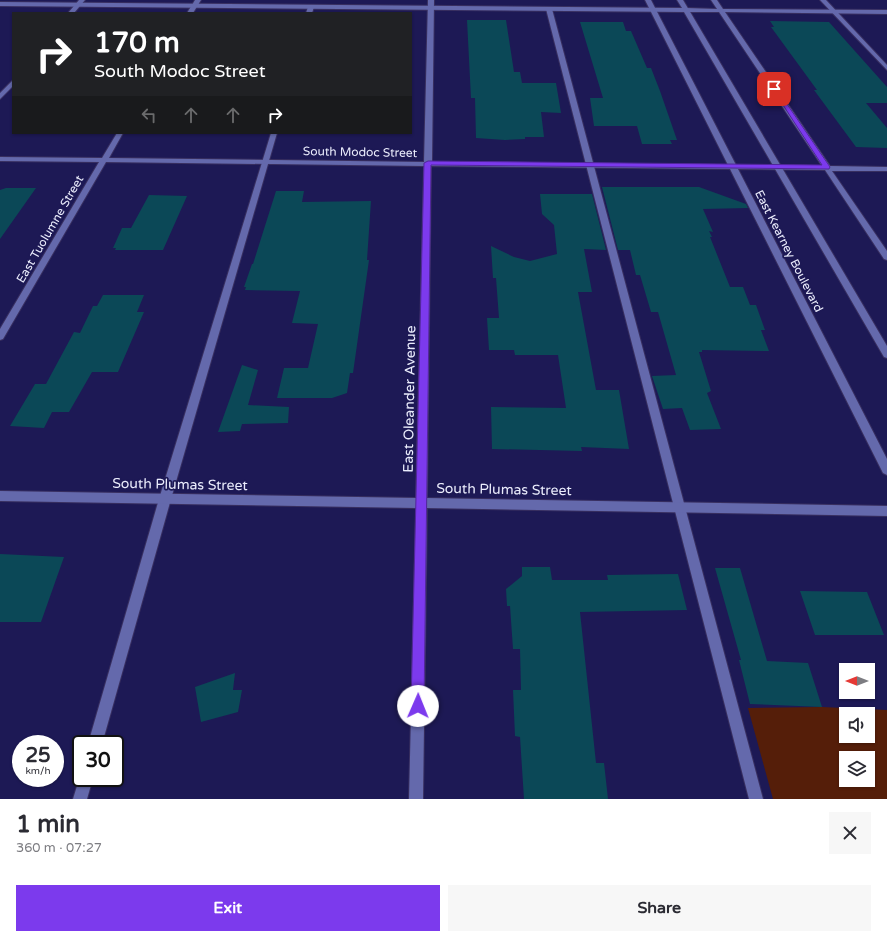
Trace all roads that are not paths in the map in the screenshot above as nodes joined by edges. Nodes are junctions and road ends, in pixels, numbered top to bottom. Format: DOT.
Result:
graph roads {
  1 [pos="82,0"];
  2 [pos="198,0"];
  3 [pos="648,0"];
  4 [pos="680,0"];
  5 [pos="714,0"];
  6 [pos="823,0"];
  7 [pos="0,4"];
  8 [pos="431,4"];
  9 [pos="78,5"];
  10 [pos="194,6"];
  11 [pos="311,7"];
  12 [pos="549,9"];
  13 [pos="653,10"];
  14 [pos="686,10"];
  15 [pos="721,10"];
  16 [pos="72,12"];
  17 [pos="191,12"];
  18 [pos="309,12"];
  19 [pos="834,12"];
  20 [pos="887,12"];
  21 [pos="887,68"];
  22 [pos="12,83"];
  23 [pos="0,97"];
  24 [pos="119,134"];
  25 [pos="274,134"];
  26 [pos="0,159"];
  27 [pos="104,160"];
  28 [pos="266,162"];
  29 [pos="428,163"];
  30 [pos="590,165"];
  31 [pos="733,166"];
  32 [pos="777,166"];
  33 [pos="826,167"];
  34 [pos="887,168"];
  35 [pos="887,257"];
  36 [pos="0,337"];
  37 [pos="887,354"];
  38 [pos="887,470"];
  39 [pos="0,496"];
  40 [pos="165,499"];
  41 [pos="421,503"];
  42 [pos="680,507"];
  43 [pos="887,511"];
  44 [pos="99,735"];
  45 [pos="83,787"];
  46 [pos="80,799"];
  47 [pos="416,799"];
  48 [pos="756,799"];
  1 -- 9 [label="street"];
  2 -- 10 [label="street"];
  3 -- 13 [label="street, East Kearney Boulevard"];
  4 -- 14 [label="street"];
  5 -- 15 [label="street"];
  6 -- 19 [label="street"];
  7 -- 9 [label="street"];
  8 -- 11 [label="street"];
  8 -- 12 [label="street"];
  8 -- 29 [label="street, East Oleander Avenue"];
  9 -- 10 [label="street"];
  9 -- 16 [label="street"];
  10 -- 11 [label="street"];
  10 -- 17 [label="street"];
  11 -- 18 [label="street"];
  12 -- 13 [label="street"];
  12 -- 30 [label="street"];
  13 -- 14 [label="street"];
  13 -- 31 [label="street, East Kearney Boulevard"];
  14 -- 15 [label="street"];
  14 -- 32 [label="street"];
  15 -- 19 [label="street"];
  15 -- 33 [label="street"];
  19 -- 20 [label="street"];
  19 -- 21 [label="street"];
  22 -- 23 [label="street"];
  24 -- 27 [label="street, East Tuolumne Street"];
  25 -- 28 [label="street"];
  26 -- 27 [label="street, South Modoc Street"];
  27 -- 28 [label="street, South Modoc Street"];
  27 -- 36 [label="street, East Tuolumne Street"];
  28 -- 29 [label="street, South Modoc Street"];
  28 -- 40 [label="street"];
  29 -- 30 [label="street, South Modoc Street"];
  29 -- 41 [label="street, East Oleander Avenue"];
  30 -- 31 [label="street, South Modoc Street"];
  30 -- 42 [label="street"];
  31 -- 32 [label="street, South Modoc Street"];
  31 -- 38 [label="street, East Kearney Boulevard"];
  32 -- 33 [label="street, South Modoc Street"];
  32 -- 37 [label="street"];
  33 -- 34 [label="street, South Modoc Street"];
  33 -- 35 [label="street"];
  39 -- 40 [label="street, South Plumas Street"];
  40 -- 41 [label="street, South Plumas Street"];
  40 -- 44 [label="street"];
  41 -- 42 [label="street, South Plumas Street"];
  41 -- 47 [label="street, East Oleander Avenue"];
  42 -- 43 [label="street, South Plumas Street"];
  42 -- 48 [label="street"];
  45 -- 46 [label="street"];
}
